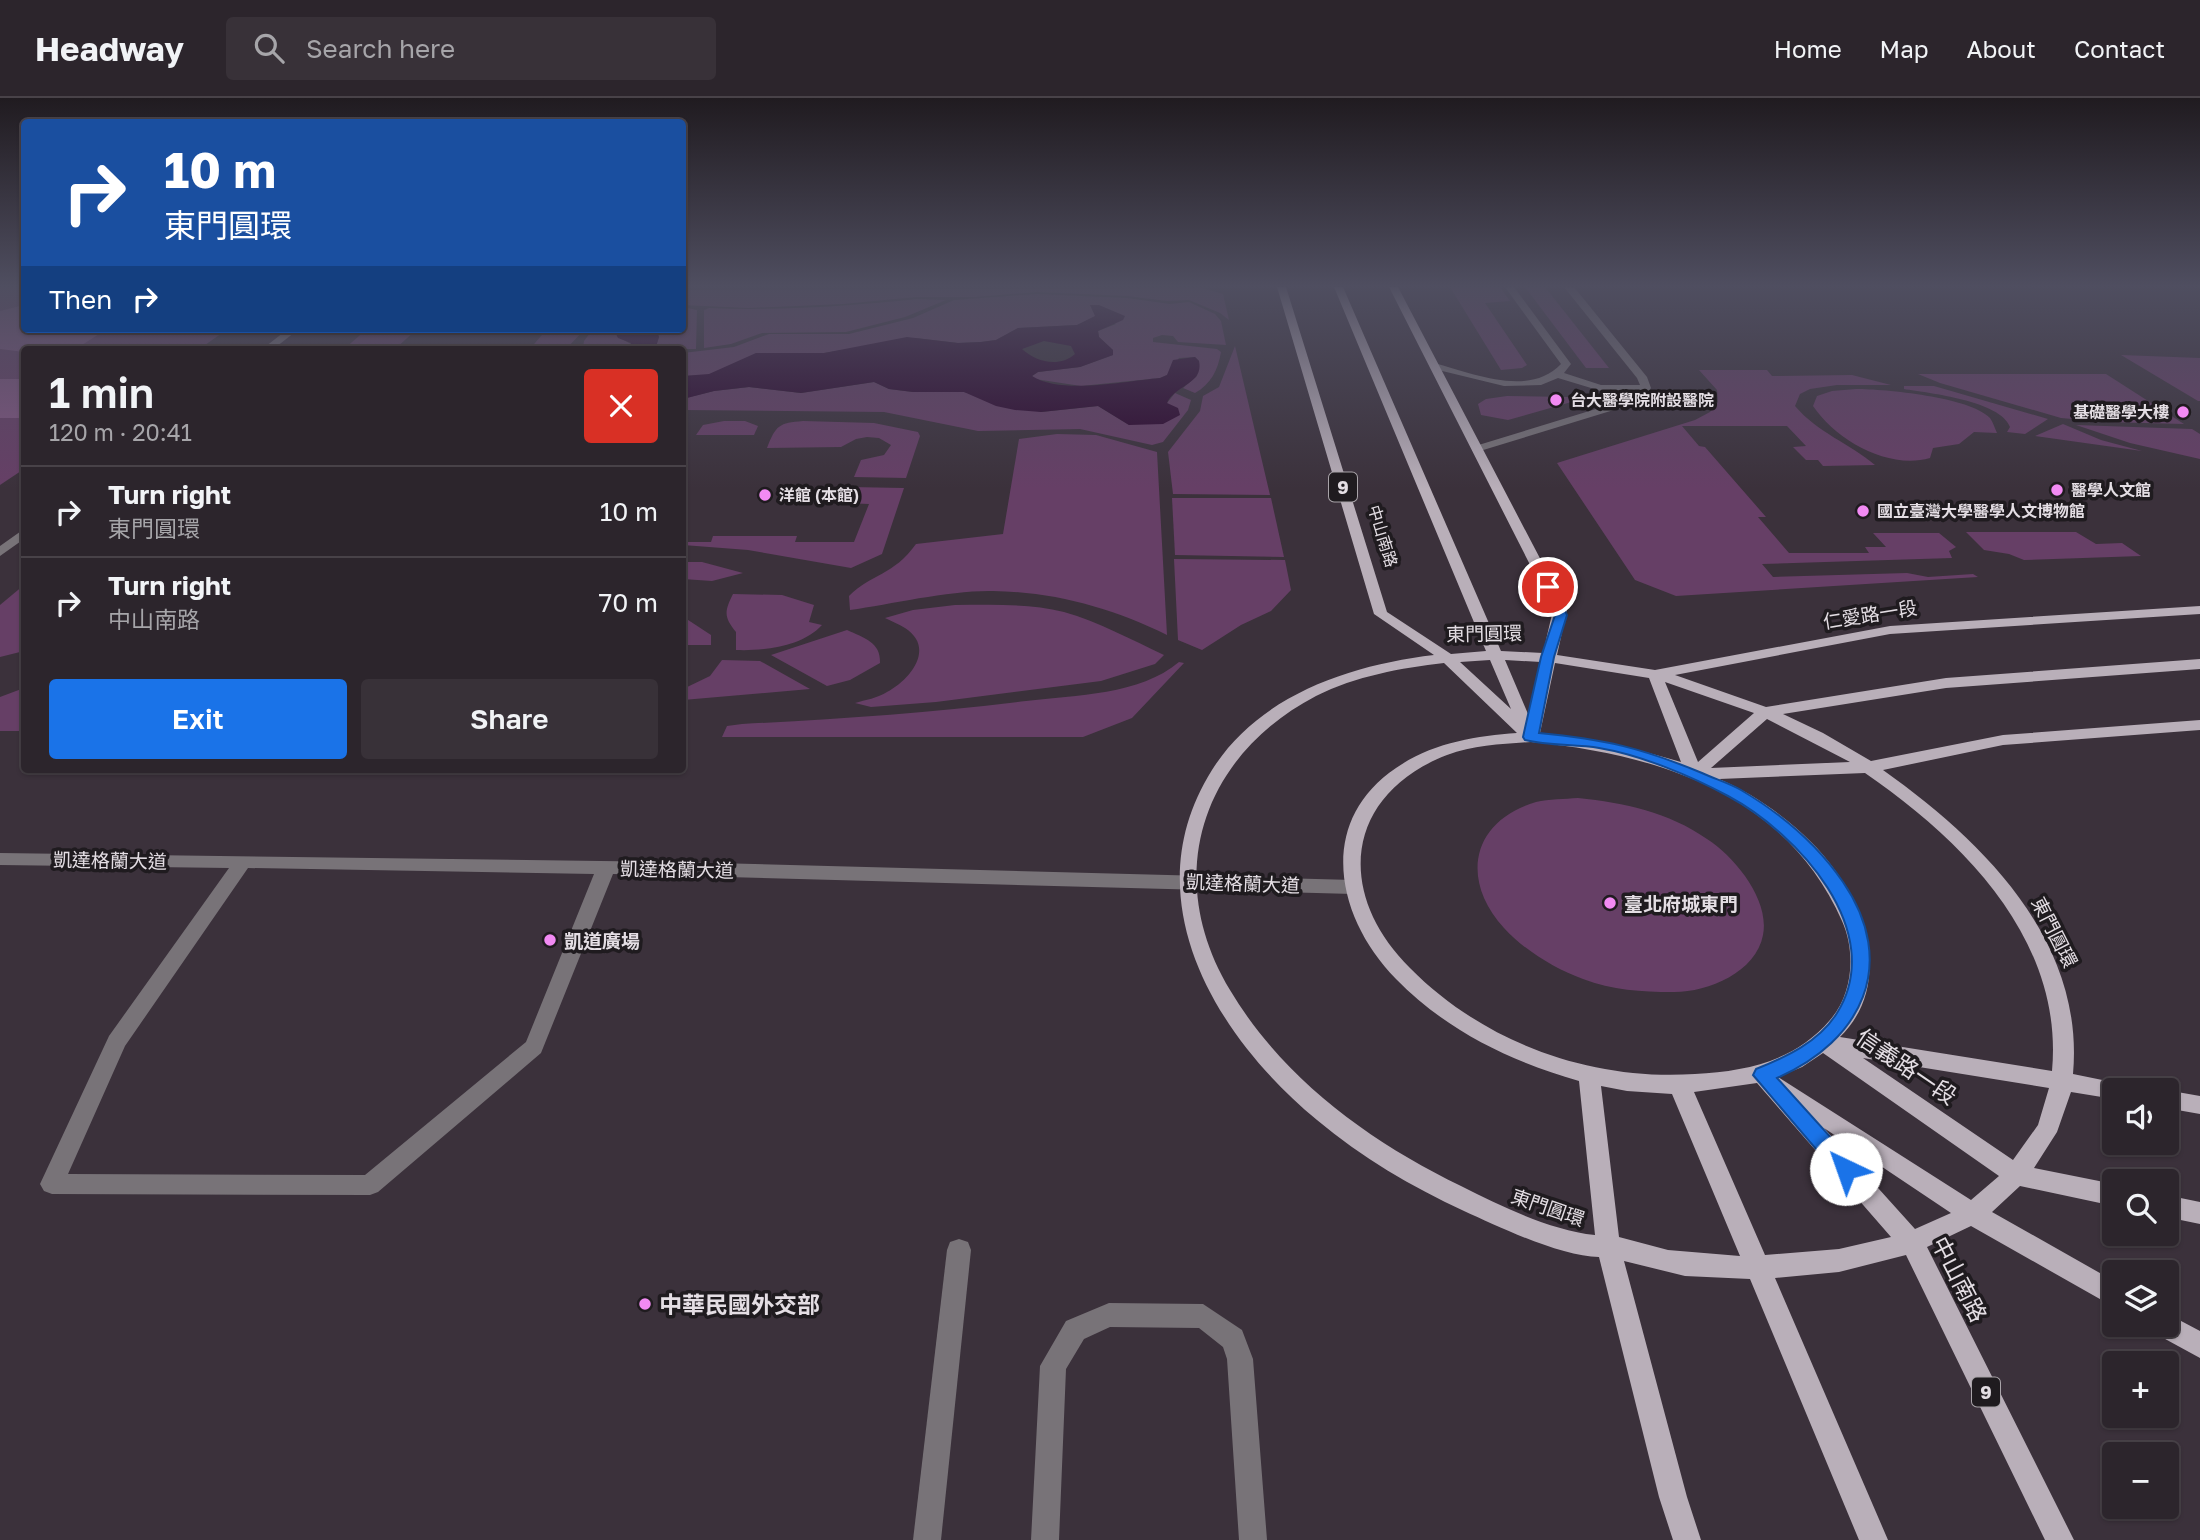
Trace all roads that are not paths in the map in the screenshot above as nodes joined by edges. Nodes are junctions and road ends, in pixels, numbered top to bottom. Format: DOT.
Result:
graph roads {
  1 [pos="1302,354"];
  2 [pos="1367,354"];
  3 [pos="1428,354"];
  4 [pos="1559,354"];
  5 [pos="1624,354"];
  6 [pos="1434,366"];
  7 [pos="1560,375"];
  8 [pos="1646,388"];
  9 [pos="1476,449"];
  10 [pos="21,535"];
  11 [pos="0,552"];
  12 [pos="2200,610"];
  13 [pos="1496,655"];
  14 [pos="1446,657"];
  15 [pos="1548,657"];
  16 [pos="2200,664"];
  17 [pos="1656,675"];
  18 [pos="1765,712"];
  19 [pos="2200,725"];
  20 [pos="1531,737"];
  21 [pos="1870,767"];
  22 [pos="1694,774"];
  23 [pos="0,859"];
  24 [pos="243,862"];
  25 [pos="606,868"];
  26 [pos="1186,881"];
  27 [pos="1353,887"];
  28 [pos="1823,1042"];
  29 [pos="1763,1075"];
  30 [pos="1589,1076"];
  31 [pos="2063,1082"];
  32 [pos="1680,1086"];
  33 [pos="2102,1088"];
  34 [pos="2179,1101"];
  35 [pos="2200,1104"];
  36 [pos="2017,1175"];
  37 [pos="2102,1193"];
  38 [pos="2179,1209"];
  39 [pos="1972,1213"];
  40 [pos="2200,1213"];
  41 [pos="1912,1243"];
  42 [pos="1608,1246"];
  43 [pos="959,1250"];
  44 [pos="1758,1268"];
  45 [pos="2102,1289"];
  46 [pos="2179,1333"];
  47 [pos="2200,1345"];
  48 [pos="927,1540"];
  49 [pos="1045,1540"];
  50 [pos="1253,1540"];
  51 [pos="1687,1540"];
  52 [pos="1874,1540"];
  53 [pos="2060,1540"];
  1 -- 14 [label="main road, 中山南路 / 9"];
  2 -- 13 [label="main road"];
  3 -- 6 [label="main road"];
  4 -- 7 [label="street"];
  5 -- 8 [label="street"];
  6 -- 7 [label="street"];
  6 -- 9 [label="main road"];
  7 -- 8 [label="street"];
  8 -- 9 [label="street"];
  9 -- 15 [label="main road"];
  10 -- 11 [label="street"];
  12 -- 17 [label="main road, 仁愛路一段"];
  13 -- 14 [label="main road, 東門圓環"];
  13 -- 15 [label="main road, 東門圓環"];
  13 -- 20 [label="main road"];
  14 -- 20 [label="main road, 中山南路 / 9"];
  14 -- 26 [label="main road, 東門圓環"];
  15 -- 17 [label="main road, 東門圓環"];
  15 -- 20 [label="main road"];
  16 -- 18 [label="main road"];
  17 -- 18 [label="main road, 東門圓環"];
  17 -- 22 [label="main road"];
  18 -- 21 [label="main road, 東門圓環"];
  18 -- 22 [label="main road"];
  19 -- 21 [label="main road"];
  20 -- 22 [label="main road"];
  20 -- 27 [label="main road"];
  21 -- 22 [label="main road"];
  21 -- 31 [label="main road, 東門圓環"];
  22 -- 28 [label="main road"];
  23 -- 24 [label="street, 凱達格蘭大道"];
  24 -- 25 [label="street, 凱達格蘭大道"];
  24 -- 25 [label="street"];
  25 -- 26 [label="street, 凱達格蘭大道"];
  26 -- 27 [label="street, 凱達格蘭大道"];
  26 -- 42 [label="main road, 東門圓環"];
  27 -- 30 [label="main road"];
  28 -- 29 [label="main road"];
  28 -- 31 [label="main road, 信義路一段"];
  28 -- 36 [label="main road, 信義路一段"];
  29 -- 32 [label="main road"];
  29 -- 39 [label="main road"];
  29 -- 41 [label="main road, 中山南路 / 9"];
  30 -- 32 [label="main road"];
  30 -- 42 [label="main road"];
  31 -- 33 [label="main road, 信義路一段"];
  31 -- 36 [label="main road, 東門圓環"];
  32 -- 44 [label="main road"];
  34 -- 35 [label="main road"];
  36 -- 37 [label="main road, 信義路一段"];
  36 -- 39 [label="main road, 東門圓環"];
  38 -- 40 [label="main road"];
  39 -- 41 [label="main road, 東門圓環"];
  39 -- 45 [label="main road"];
  41 -- 44 [label="main road, 東門圓環"];
  41 -- 53 [label="main road, 中山南路 / 9"];
  42 -- 44 [label="main road, 東門圓環"];
  42 -- 51 [label="main road"];
  43 -- 48 [label="street"];
  44 -- 52 [label="main road"];
  46 -- 47 [label="main road"];
  49 -- 50 [label="street"];
}
